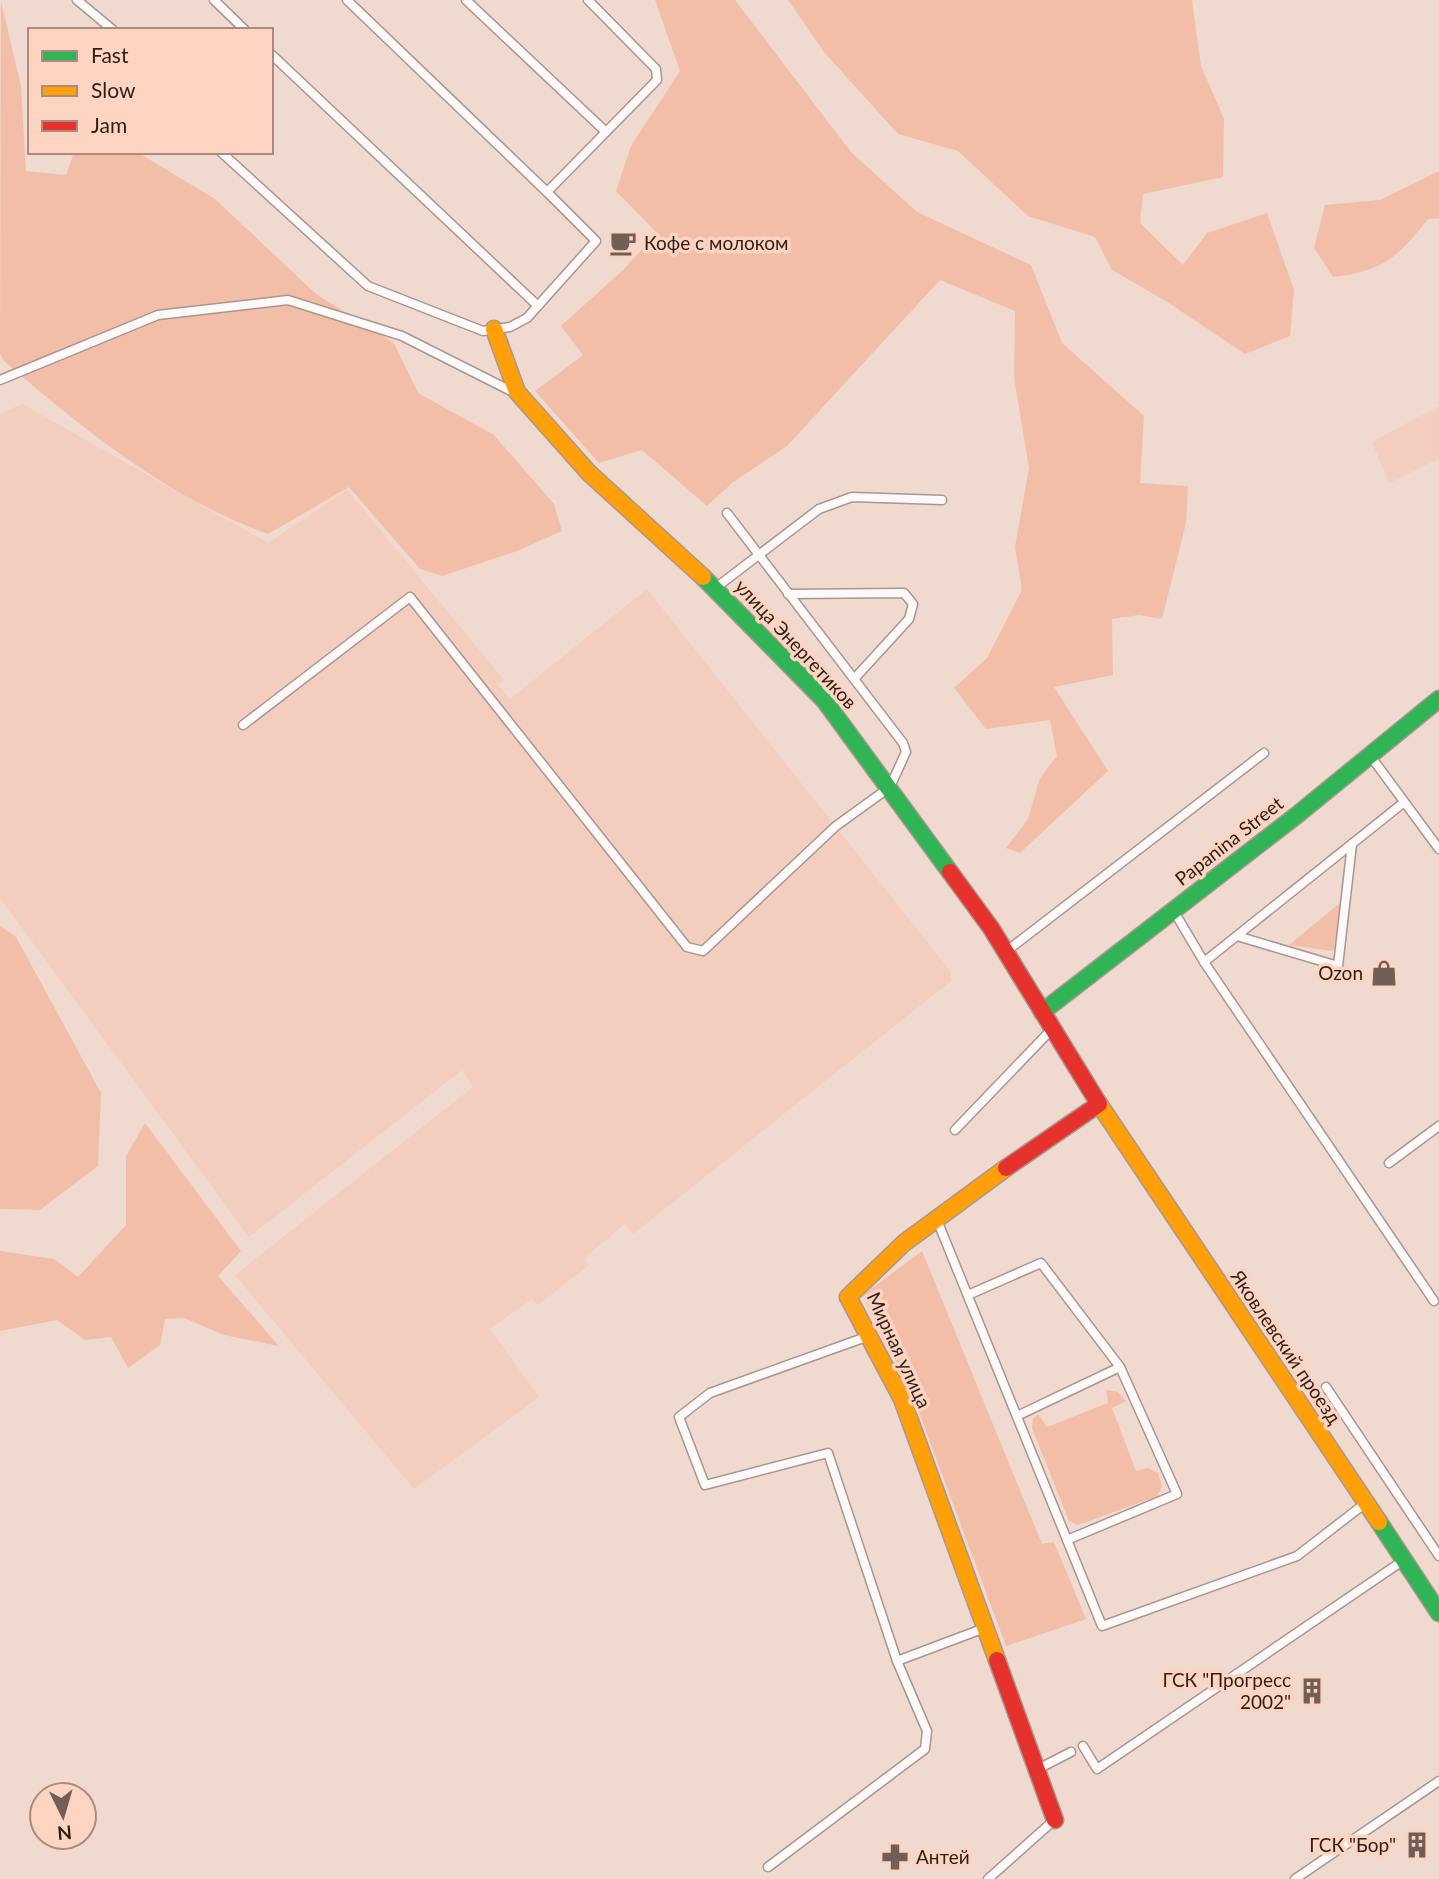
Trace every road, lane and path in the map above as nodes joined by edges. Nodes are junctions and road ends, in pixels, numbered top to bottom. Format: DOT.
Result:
graph roads {
  1 [pos="77,0"];
  2 [pos="214,0"];
  3 [pos="346,0"];
  4 [pos="466,0"];
  5 [pos="588,0"];
  6 [pos="111,28"];
  7 [pos="243,28"];
  8 [pos="273,56"];
  9 [pos="606,132"];
  10 [pos="223,154"];
  11 [pos="547,192"];
  12 [pos="538,306"];
  13 [pos="494,329"];
  14 [pos="0,380"];
  15 [pos="521,396"];
  16 [pos="942,500"];
  17 [pos="727,513"];
  18 [pos="758,556"];
  19 [pos="715,588"];
  20 [pos="788,594"];
  21 [pos="855,678"];
  22 [pos="1439,699"];
  23 [pos="243,725"];
  24 [pos="1264,752"];
  25 [pos="1370,755"];
  26 [pos="890,787"];
  27 [pos="1403,803"];
  28 [pos="1352,844"];
  29 [pos="1439,849"];
  30 [pos="1174,911"];
  31 [pos="1237,936"];
  32 [pos="1005,952"];
  33 [pos="1204,962"];
  34 [pos="1042,1012"];
  35 [pos="1054,1028"];
  36 [pos="1099,1104"];
  37 [pos="1439,1126"];
  38 [pos="955,1130"];
  39 [pos="1389,1163"];
  40 [pos="936,1218"];
  41 [pos="968,1295"];
  42 [pos="1434,1300"];
  43 [pos="869,1336"];
  44 [pos="1119,1367"];
  45 [pos="1326,1387"];
  46 [pos="1017,1416"];
  47 [pos="1366,1503"];
  48 [pos="1067,1540"];
  49 [pos="1439,1556"];
  50 [pos="1404,1560"];
  51 [pos="1439,1613"];
  52 [pos="986,1627"];
  53 [pos="897,1661"];
  54 [pos="1083,1746"];
  55 [pos="1071,1752"];
  56 [pos="1038,1769"];
  57 [pos="1439,1781"];
  58 [pos="1055,1819"];
  59 [pos="768,1867"];
  60 [pos="988,1879"];
  61 [pos="1295,1879"];
  1 -- 6 [label="lane"];
  2 -- 7 [label="lane"];
  3 -- 11 [label="lane"];
  4 -- 9 [label="lane"];
  5 -- 9 [label="lane"];
  8 -- 12 [label="lane"];
  9 -- 11 [label="lane"];
  10 -- 13 [label="lane"];
  11 -- 12 [label="lane"];
  12 -- 13 [label="lane"];
  13 -- 15 [label="street, улица Энергетиков"];
  14 -- 15 [label="lane"];
  15 -- 19 [label="street, улица Энергетиков"];
  16 -- 18 [label="lane"];
  17 -- 18 [label="lane"];
  18 -- 19 [label="lane"];
  18 -- 20 [label="lane"];
  19 -- 26 [label="street, улица Энергетиков"];
  20 -- 21 [label="lane"];
  20 -- 21 [label="lane"];
  21 -- 26 [label="lane"];
  22 -- 25 [label="street, Papanina Street"];
  23 -- 26 [label="lane"];
  24 -- 32 [label="lane"];
  25 -- 27 [label="lane"];
  25 -- 30 [label="street, Papanina Street"];
  26 -- 32 [label="street, улица Энергетиков"];
  27 -- 28 [label="lane"];
  27 -- 29 [label="lane"];
  28 -- 31 [label="lane"];
  28 -- 31 [label="lane"];
  30 -- 33 [label="lane"];
  30 -- 34 [label="street, Papanina Street"];
  31 -- 33 [label="lane"];
  32 -- 34 [label="street, улица Энергетиков"];
  33 -- 42 [label="lane"];
  34 -- 35 [label="street"];
  35 -- 36 [label="street"];
  35 -- 38 [label="lane"];
  36 -- 40 [label="street, Мирная улица"];
  36 -- 47 [label="street, Яковлевский проезд"];
  37 -- 39 [label="lane"];
  40 -- 41 [label="lane"];
  40 -- 43 [label="street, Мирная улица"];
  41 -- 44 [label="lane"];
  41 -- 46 [label="lane"];
  43 -- 52 [label="street, Мирная улица"];
  43 -- 53 [label="lane"];
  44 -- 46 [label="lane"];
  44 -- 48 [label="lane"];
  45 -- 49 [label="lane"];
  46 -- 48 [label="lane"];
  47 -- 48 [label="lane"];
  47 -- 50 [label="street, Яковлевский проезд"];
  50 -- 51 [label="street, Яковлевский проезд"];
  50 -- 54 [label="lane"];
  52 -- 53 [label="lane"];
  52 -- 56 [label="street, Мирная улица"];
  53 -- 59 [label="lane"];
  55 -- 56 [label="lane"];
  56 -- 58 [label="street, Мирная улица"];
  57 -- 61 [label="lane"];
  58 -- 60 [label="lane"];
}
